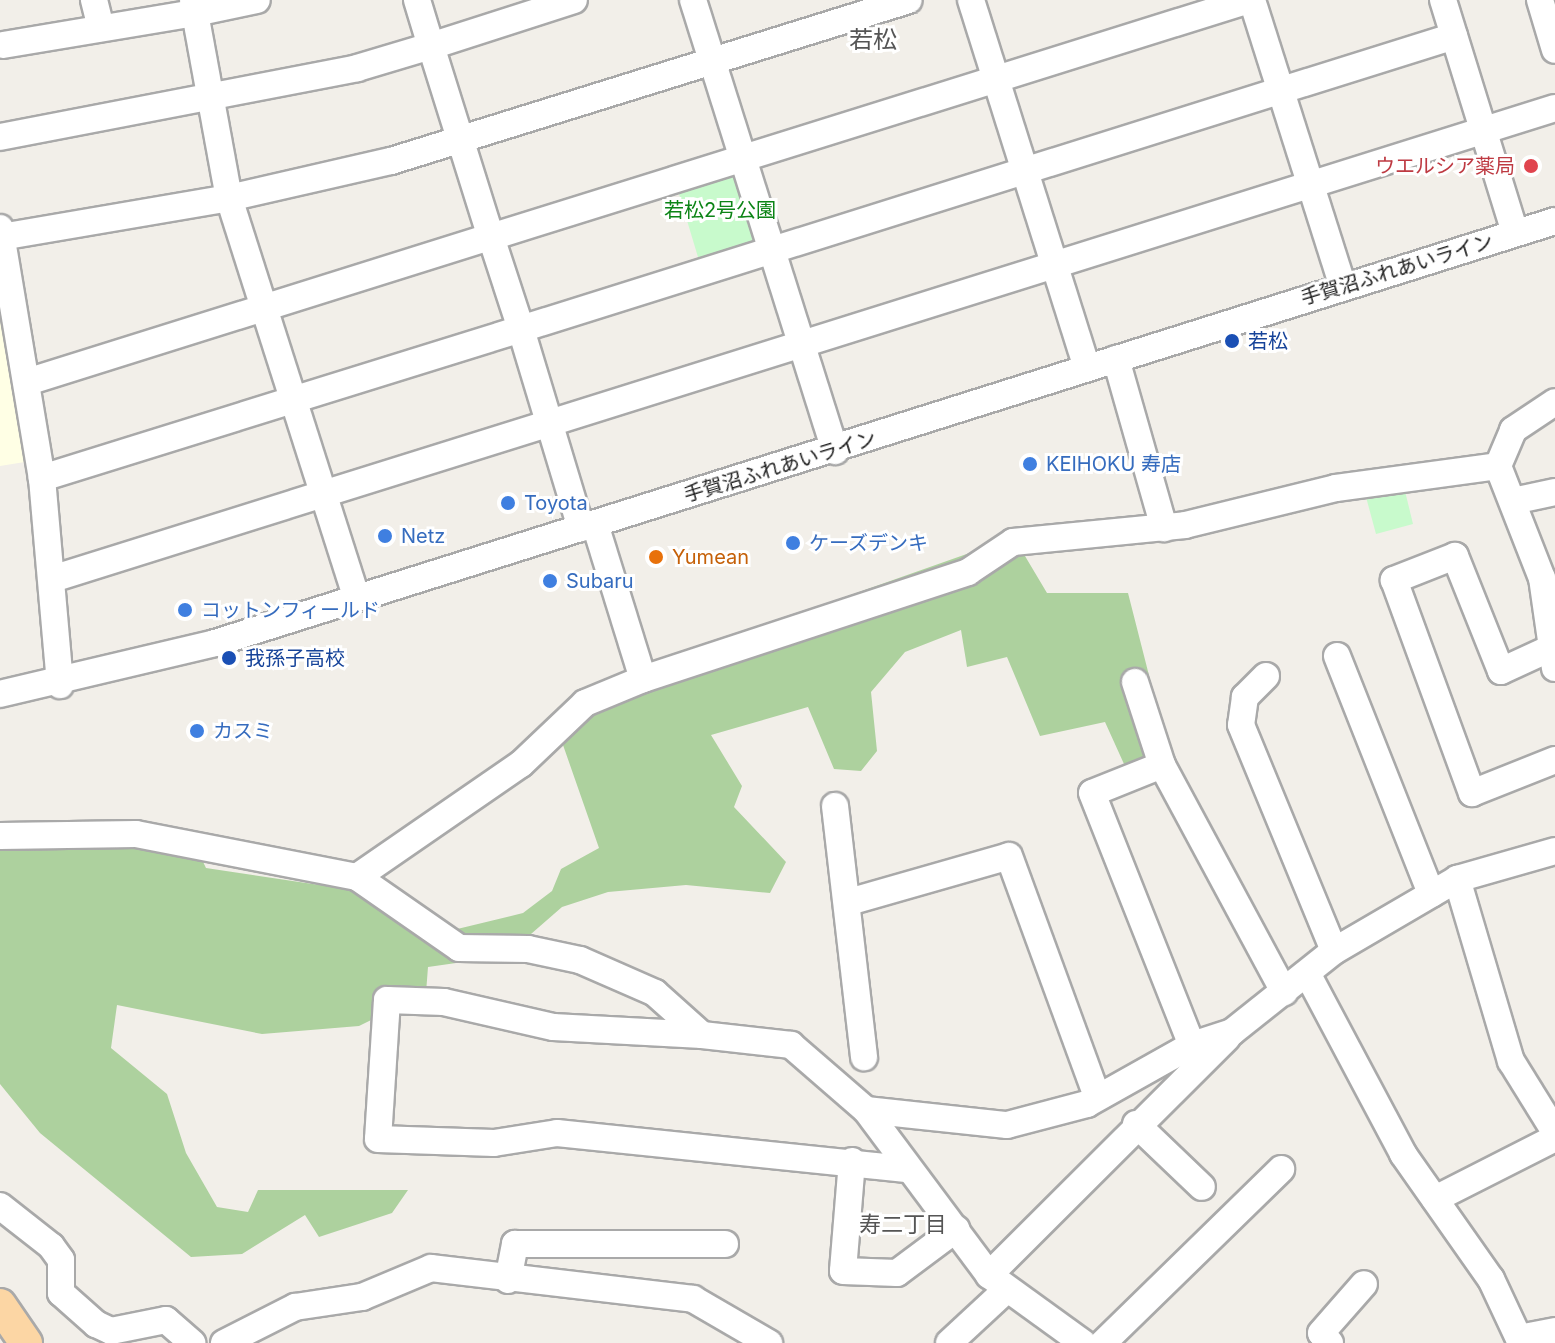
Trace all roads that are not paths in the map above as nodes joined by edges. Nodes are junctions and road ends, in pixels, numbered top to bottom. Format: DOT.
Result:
graph roads {
  1 [pos="94,0"];
  2 [pos="257,0"];
  3 [pos="417,0"];
  4 [pos="574,0"];
  5 [pos="693,0"];
  6 [pos="909,0"];
  7 [pos="971,0"];
  8 [pos="1250,0"];
  9 [pos="1443,0"];
  10 [pos="1546,4"];
  11 [pos="194,6"];
  12 [pos="101,28"];
  13 [pos="1454,36"];
  14 [pos="1,40"];
  15 [pos="431,46"];
  16 [pos="1555,50"];
  17 [pos="713,61"];
  18 [pos="997,78"];
  19 [pos="1280,90"];
  20 [pos="210,98"];
  21 [pos="1555,108"];
  22 [pos="1483,130"];
  23 [pos="0,137"];
  24 [pos="461,140"];
  25 [pos="743,158"];
  26 [pos="1025,169"];
  27 [pos="1310,185"];
  28 [pos="229,198"];
  29 [pos="1555,221"];
  30 [pos="1,232"];
  31 [pos="1515,233"];
  32 [pos="491,237"];
  33 [pos="773,252"];
  34 [pos="1055,264"];
  35 [pos="1343,287"];
  36 [pos="263,309"];
  37 [pos="521,329"];
  38 [pos="802,344"];
  39 [pos="1116,359"];
  40 [pos="1087,367"];
  41 [pos="27,382"];
  42 [pos="293,401"];
  43 [pos="1555,402"];
  44 [pos="549,423"];
  45 [pos="835,451"];
  46 [pos="1498,466"];
  47 [pos="42,478"];
  48 [pos="1555,492"];
  49 [pos="321,493"];
  50 [pos="1513,501"];
  51 [pos="588,526"];
  52 [pos="1164,528"];
  53 [pos="52,579"];
  54 [pos="356,596"];
  55 [pos="1337,656"];
  56 [pos="1553,658"];
  57 [pos="1266,676"];
  58 [pos="643,679"];
  59 [pos="1135,682"];
  60 [pos="60,685"];
  61 [pos="0,694"];
  62 [pos="1555,760"];
  63 [pos="1162,765"];
  64 [pos="835,806"];
  65 [pos="0,836"];
  66 [pos="1555,851"];
  67 [pos="357,877"];
  68 [pos="1457,879"];
  69 [pos="1431,894"];
  70 [pos="849,902"];
  71 [pos="1334,951"];
  72 [pos="1308,975"];
  73 [pos="1284,992"];
  74 [pos="1232,1032"];
  75 [pos="702,1035"];
  76 [pos="1192,1045"];
  77 [pos="864,1057"];
  78 [pos="1097,1096"];
  79 [pos="866,1110"];
  80 [pos="1136,1124"];
  81 [pos="1555,1135"];
  82 [pos="852,1161"];
  83 [pos="906,1169"];
  84 [pos="1281,1169"];
  85 [pos="1202,1187"];
  86 [pos="1435,1199"];
  87 [pos="0,1206"];
  88 [pos="956,1229"];
  89 [pos="725,1244"];
  90 [pos="508,1280"];
  91 [pos="997,1283"];
  92 [pos="1364,1284"];
  93 [pos="0,1305"];
  94 [pos="1555,1331"];
  95 [pos="1520,1341"];
  96 [pos="26,1343"];
  97 [pos="192,1343"];
  98 [pos="224,1343"];
  99 [pos="769,1343"];
  100 [pos="949,1343"];
  101 [pos="1083,1343"];
  102 [pos="1103,1343"];
  103 [pos="1330,1343"];
  1 -- 12 [label="street"];
  2 -- 11 [label="street"];
  3 -- 15 [label="street"];
  4 -- 15 [label="street"];
  5 -- 17 [label="street"];
  6 -- 17 [label="street"];
  7 -- 18 [label="street"];
  8 -- 18 [label="street"];
  8 -- 19 [label="street"];
  9 -- 13 [label="street"];
  10 -- 16 [label="street"];
  11 -- 12 [label="street"];
  11 -- 20 [label="street"];
  12 -- 14 [label="street"];
  13 -- 19 [label="street"];
  13 -- 22 [label="street"];
  15 -- 20 [label="street"];
  15 -- 24 [label="street"];
  17 -- 24 [label="street"];
  17 -- 25 [label="street"];
  18 -- 25 [label="street"];
  18 -- 26 [label="street"];
  19 -- 26 [label="street"];
  19 -- 27 [label="street"];
  20 -- 23 [label="street"];
  20 -- 28 [label="street"];
  21 -- 22 [label="street"];
  22 -- 27 [label="street"];
  22 -- 31 [label="street"];
  24 -- 28 [label="street"];
  24 -- 32 [label="street"];
  25 -- 32 [label="street"];
  25 -- 33 [label="street"];
  26 -- 33 [label="street"];
  26 -- 34 [label="street"];
  27 -- 34 [label="street"];
  27 -- 35 [label="street"];
  28 -- 30 [label="street"];
  28 -- 36 [label="street"];
  29 -- 31 [label="street, 手賀沼ふれあいライン"];
  30 -- 41 [label="street"];
  31 -- 35 [label="street, 手賀沼ふれあいライン"];
  32 -- 36 [label="street"];
  32 -- 37 [label="street"];
  33 -- 37 [label="street"];
  33 -- 38 [label="street"];
  34 -- 38 [label="street"];
  34 -- 40 [label="street"];
  35 -- 39 [label="street, 手賀沼ふれあいライン"];
  36 -- 41 [label="street"];
  36 -- 42 [label="street"];
  37 -- 42 [label="street"];
  37 -- 44 [label="street"];
  38 -- 44 [label="street"];
  38 -- 45 [label="street"];
  39 -- 40 [label="street, 手賀沼ふれあいライン"];
  39 -- 52 [label="street"];
  40 -- 45 [label="street, 手賀沼ふれあいライン"];
  41 -- 47 [label="street"];
  42 -- 47 [label="street"];
  42 -- 49 [label="street"];
  43 -- 46 [label="street"];
  44 -- 49 [label="street"];
  44 -- 51 [label="street"];
  45 -- 51 [label="street, 手賀沼ふれあいライン"];
  46 -- 50 [label="street"];
  46 -- 52 [label="street"];
  47 -- 53 [label="street"];
  48 -- 50 [label="street"];
  49 -- 53 [label="street"];
  49 -- 54 [label="street"];
  50 -- 56 [label="street"];
  51 -- 54 [label="street, 手賀沼ふれあいライン"];
  51 -- 58 [label="street"];
  52 -- 58 [label="street"];
  53 -- 60 [label="street"];
  54 -- 60 [label="street, 手賀沼ふれあいライン"];
  55 -- 69 [label="street"];
  56 -- 62 [label="street"];
  57 -- 71 [label="street"];
  58 -- 67 [label="street"];
  59 -- 63 [label="street"];
  60 -- 61 [label="street, 手賀沼ふれあいライン"];
  63 -- 73 [label="street"];
  63 -- 76 [label="street"];
  64 -- 70 [label="street"];
  65 -- 67 [label="street"];
  66 -- 68 [label="street"];
  67 -- 75 [label="street"];
  68 -- 69 [label="street"];
  68 -- 81 [label="street"];
  69 -- 71 [label="street"];
  70 -- 77 [label="street"];
  70 -- 78 [label="street"];
  71 -- 72 [label="street"];
  72 -- 73 [label="street"];
  72 -- 86 [label="street"];
  73 -- 74 [label="street"];
  74 -- 76 [label="street"];
  74 -- 80 [label="street"];
  75 -- 79 [label="street"];
  75 -- 82 [label="street"];
  76 -- 78 [label="street"];
  78 -- 79 [label="street"];
  79 -- 83 [label="street"];
  80 -- 85 [label="street"];
  80 -- 91 [label="street"];
  81 -- 86 [label="street"];
  82 -- 83 [label="street"];
  82 -- 88 [label="street"];
  83 -- 88 [label="street"];
  84 -- 102 [label="street"];
  86 -- 95 [label="street"];
  87 -- 97 [label="street"];
  88 -- 91 [label="street"];
  89 -- 90 [label="street"];
  90 -- 98 [label="street"];
  90 -- 99 [label="street"];
  91 -- 100 [label="street"];
  91 -- 101 [label="street"];
  92 -- 103 [label="street"];
  93 -- 96 [label="main road"];
  94 -- 95 [label="street"];
}
